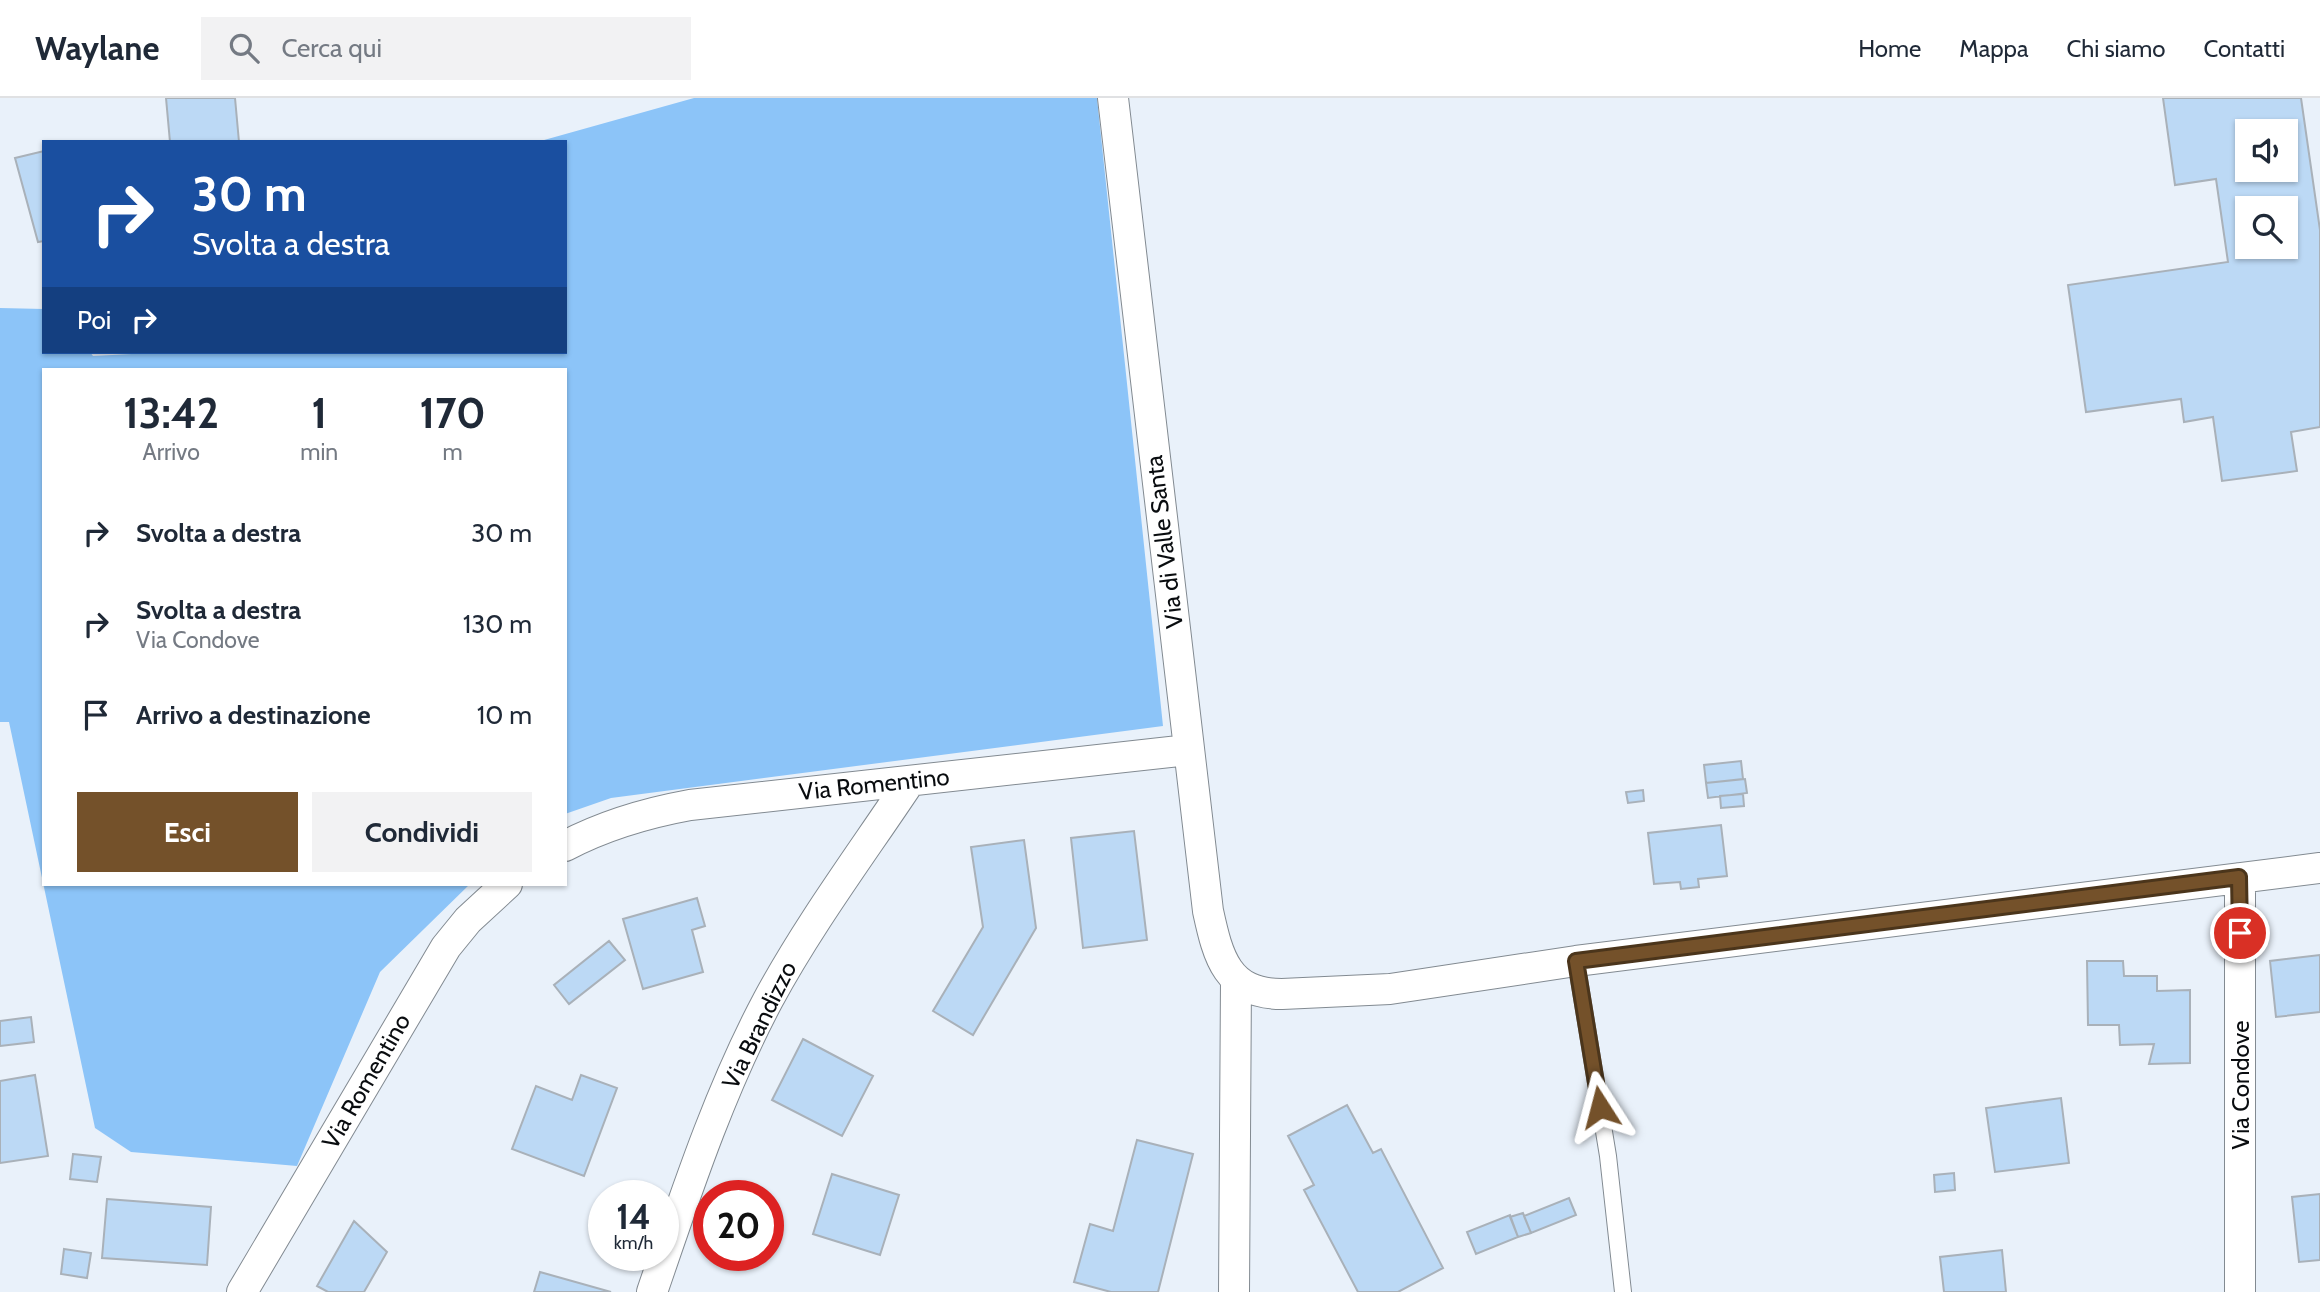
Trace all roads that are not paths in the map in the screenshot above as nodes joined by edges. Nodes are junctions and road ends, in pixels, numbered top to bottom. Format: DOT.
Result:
graph roads {
  1 [pos="1113,98"];
  2 [pos="1188,750"];
  3 [pos="910,781"];
  4 [pos="567,845"];
  5 [pos="2320,867"];
  6 [pos="2239,877"];
  7 [pos="505,886"];
  8 [pos="1576,961"];
  9 [pos="1236,980"];
  10 [pos="242,1292"];
  11 [pos="652,1292"];
  12 [pos="1234,1292"];
  13 [pos="1623,1292"];
  14 [pos="2240,1292"];
  1 -- 2 [label="street, Via di Valle Santa"];
  2 -- 3 [label="street, Via Romentino"];
  2 -- 9 [label="street, Via di Valle Santa"];
  3 -- 4 [label="street, Via Romentino"];
  3 -- 11 [label="street, Via Brandizzo"];
  5 -- 6 [label="street"];
  6 -- 8 [label="street"];
  6 -- 14 [label="street, Via Condove"];
  7 -- 10 [label="street, Via Romentino"];
  8 -- 9 [label="street"];
  8 -- 13 [label="lane"];
  9 -- 12 [label="street"];
}
